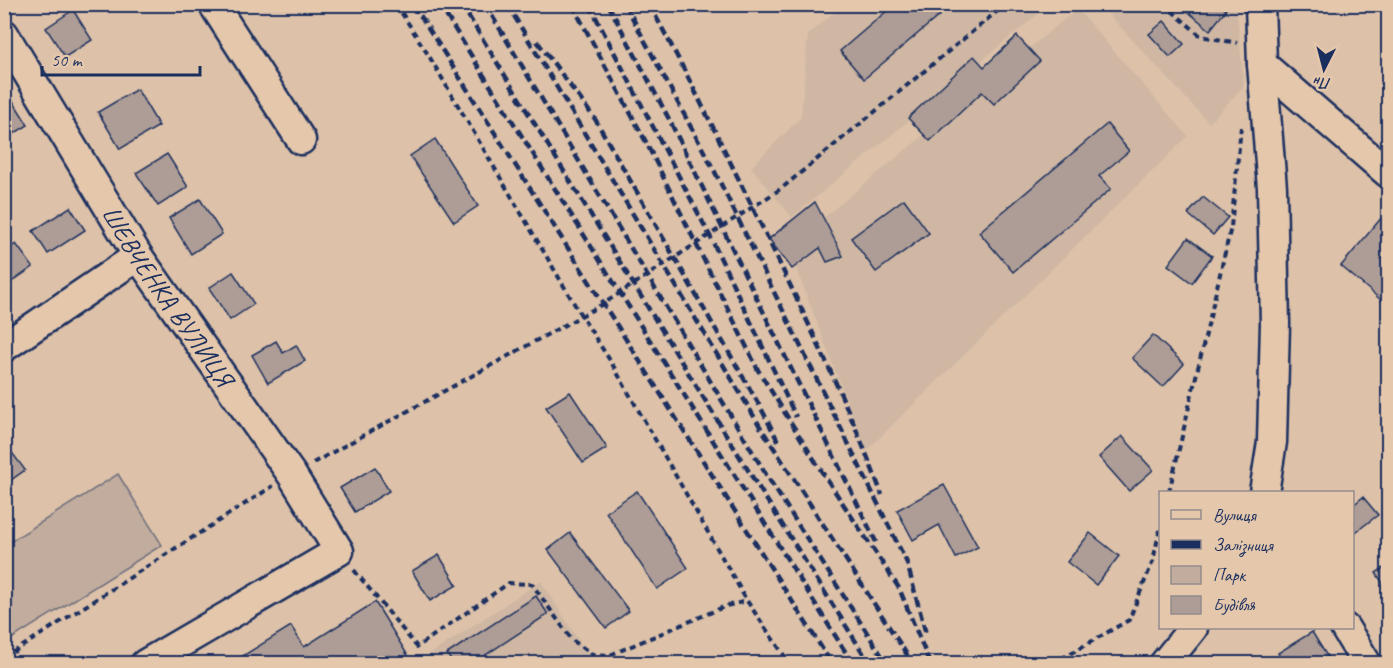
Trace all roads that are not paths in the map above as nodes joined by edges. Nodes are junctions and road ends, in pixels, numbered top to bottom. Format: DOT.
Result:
graph roads {
  1 [pos="213,4"];
  2 [pos="1260,4"];
  3 [pos="1271,4"];
  4 [pos="5,37"];
  5 [pos="1262,52"];
  6 [pos="301,140"];
  7 [pos="1389,173"];
  8 [pos="138,256"];
  9 [pos="4,347"];
  10 [pos="1264,491"];
  11 [pos="1191,629"];
  12 [pos="1346,629"];
  13 [pos="146,663"];
  14 [pos="1164,663"];
  15 [pos="1367,663"];
  1 -- 6 [label="street"];
  2 -- 5 [label="street"];
  3 -- 5 [label="street"];
  4 -- 8 [label="street, ШЕВЧЕНКА ВУЛИЦЯ"];
  5 -- 7 [label="street"];
  5 -- 10 [label="street"];
  8 -- 9 [label="street"];
  8 -- 13 [label="street, ШЕВЧЕНКА ВУЛИЦЯ"];
  11 -- 14 [label="street"];
  12 -- 15 [label="street"];
}
